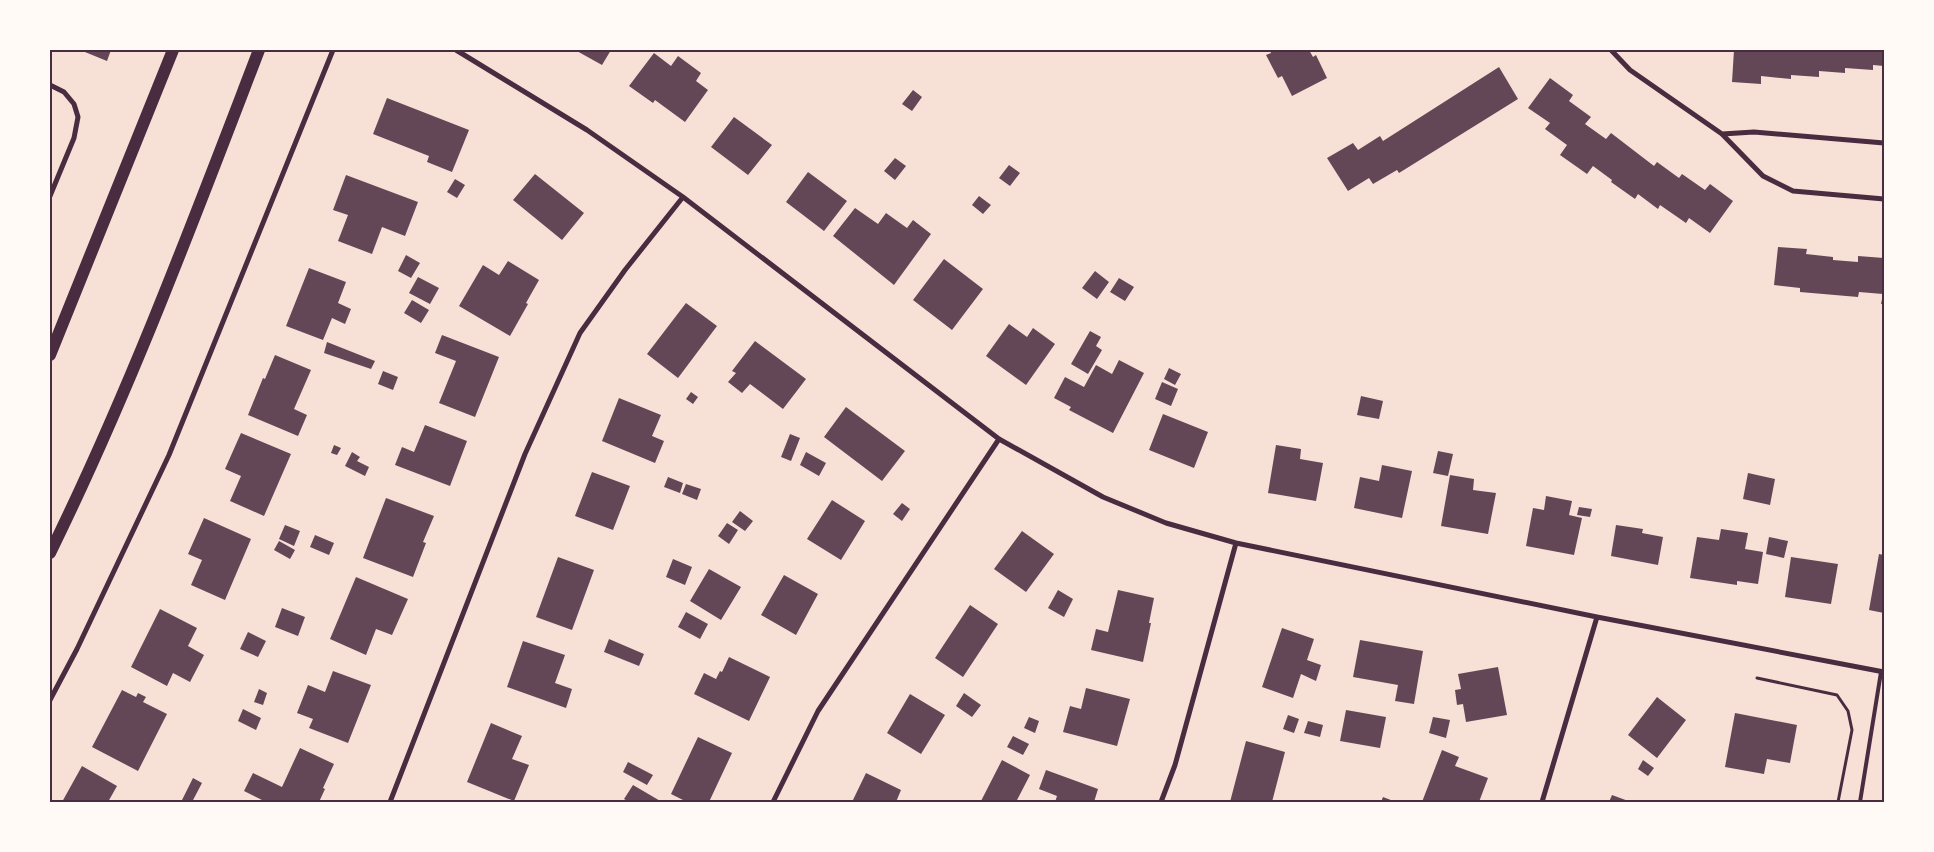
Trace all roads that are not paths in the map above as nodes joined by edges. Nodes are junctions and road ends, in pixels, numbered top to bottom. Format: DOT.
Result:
graph roads {
  1 [pos="173,50"];
  2 [pos="260,50"];
  3 [pos="333,50"];
  4 [pos="456,50"];
  5 [pos="1611,50"];
  6 [pos="50,85"];
  7 [pos="1722,134"];
  8 [pos="1884,143"];
  9 [pos="50,196"];
  10 [pos="683,197"];
  11 [pos="1884,199"];
  12 [pos="50,355"];
  13 [pos="999,439"];
  14 [pos="1236,543"];
  15 [pos="50,553"];
  16 [pos="1597,616"];
  17 [pos="1882,672"];
  18 [pos="50,700"];
  19 [pos="390,802"];
  20 [pos="773,802"];
  21 [pos="1161,802"];
  22 [pos="1542,802"];
  23 [pos="1860,802"];
  1 -- 12 [label="main road"];
  2 -- 15 [label="main road"];
  3 -- 18 [label="street"];
  4 -- 10 [label="street"];
  5 -- 7 [label="street"];
  6 -- 9 [label="street"];
  7 -- 8 [label="street"];
  7 -- 11 [label="street"];
  10 -- 13 [label="street"];
  10 -- 19 [label="street"];
  13 -- 14 [label="street"];
  13 -- 20 [label="street"];
  14 -- 16 [label="street"];
  14 -- 21 [label="street"];
  16 -- 17 [label="street"];
  16 -- 22 [label="street"];
  17 -- 23 [label="lane"];
}
